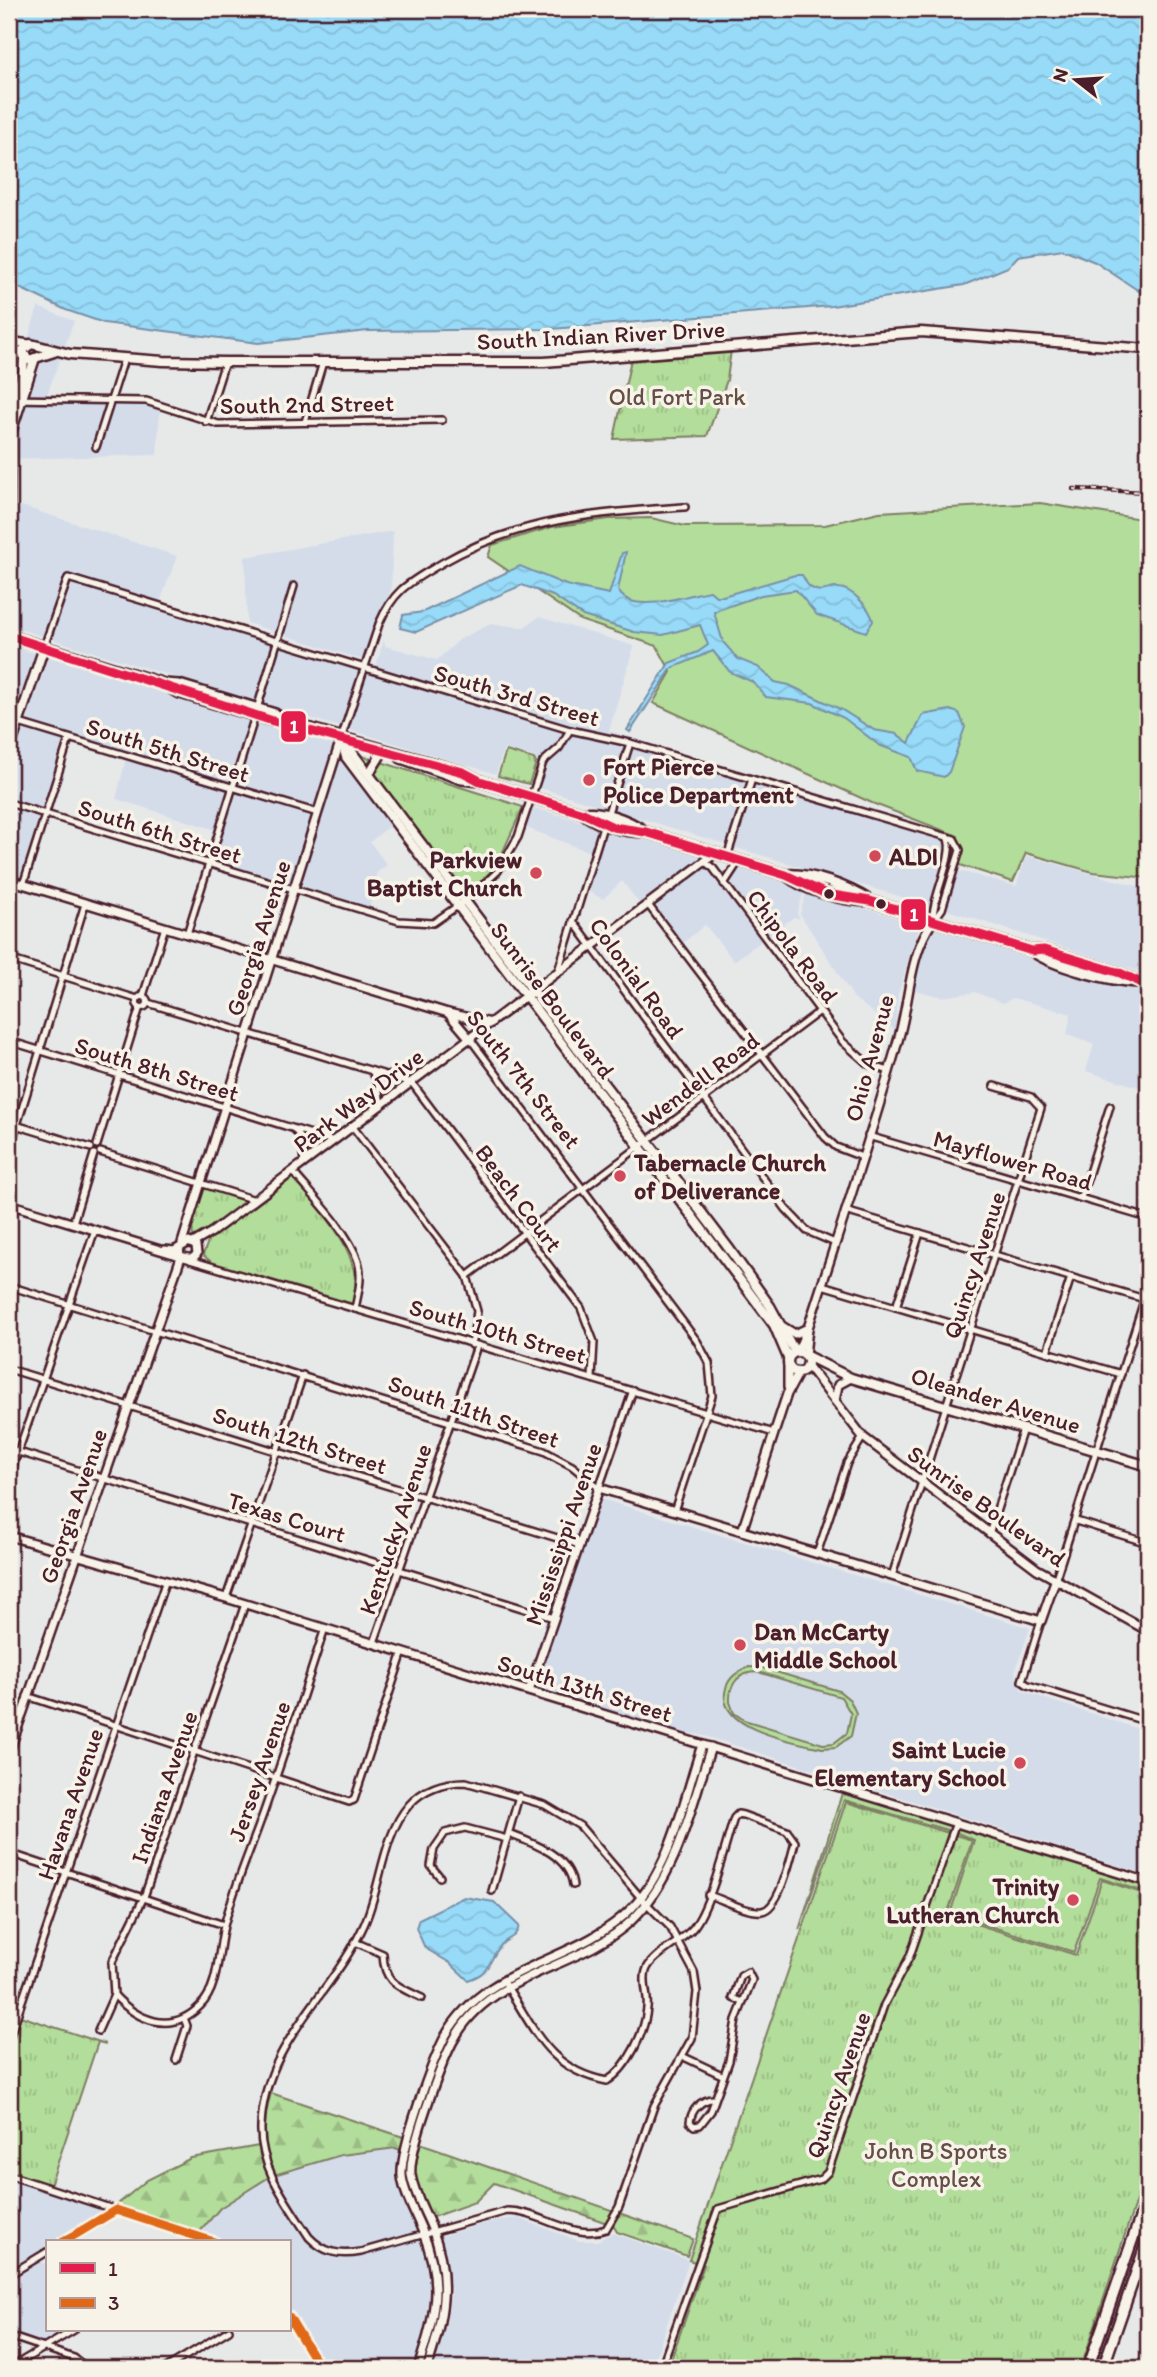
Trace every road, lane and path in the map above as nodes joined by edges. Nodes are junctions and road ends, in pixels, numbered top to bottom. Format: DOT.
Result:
graph roads {
  1 [pos="9,341"];
  2 [pos="9,347"];
  3 [pos="1148,349"];
  4 [pos="34,351"];
  5 [pos="23,355"];
  6 [pos="124,359"];
  7 [pos="225,362"];
  8 [pos="323,362"];
  9 [pos="15,399"];
  10 [pos="112,399"];
  11 [pos="9,413"];
  12 [pos="442,420"];
  13 [pos="206,422"];
  14 [pos="305,422"];
  15 [pos="9,446"];
  16 [pos="96,447"];
  17 [pos="685,507"];
  18 [pos="9,539"];
  19 [pos="294,586"];
  20 [pos="10,636"];
  21 [pos="278,642"];
  22 [pos="44,647"];
  23 [pos="364,668"];
  24 [pos="256,712"];
  25 [pos="13,721"];
  26 [pos="570,730"];
  27 [pos="69,738"];
  28 [pos="341,739"];
  29 [pos="630,743"];
  30 [pos="9,751"];
  31 [pos="383,751"];
  32 [pos="370,772"];
  33 [pos="752,779"];
  34 [pos="232,787"];
  35 [pos="531,796"];
  36 [pos="9,803"];
  37 [pos="318,813"];
  38 [pos="45,814"];
  39 [pos="606,820"];
  40 [pos="947,837"];
  41 [pos="958,842"];
  42 [pos="716,853"];
  43 [pos="727,857"];
  44 [pos="739,860"];
  45 [pos="705,862"];
  46 [pos="208,864"];
  47 [pos="9,880"];
  48 [pos="724,884"];
  49 [pos="23,885"];
  50 [pos="293,890"];
  51 [pos="462,903"];
  52 [pos="85,904"];
  53 [pos="649,906"];
  54 [pos="933,920"];
  55 [pos="573,921"];
  56 [pos="165,928"];
  57 [pos="187,934"];
  58 [pos="591,948"];
  59 [pos="9,959"];
  60 [pos="271,961"];
  61 [pos="557,974"];
  62 [pos="63,976"];
  63 [pos="1148,986"];
  64 [pos="530,994"];
  65 [pos="140,998"];
  66 [pos="148,1003"];
  67 [pos="140,1007"];
  68 [pos="820,1012"];
  69 [pos="448,1013"];
  70 [pos="491,1023"];
  71 [pos="248,1034"];
  72 [pos="471,1040"];
  73 [pos="9,1041"];
  74 [pos="40,1051"];
  75 [pos="762,1053"];
  76 [pos="372,1071"];
  77 [pos="889,1071"];
  78 [pos="119,1075"];
  79 [pos="412,1083"];
  80 [pos="994,1086"];
  81 [pos="704,1098"];
  82 [pos="382,1106"];
  83 [pos="1110,1106"];
  84 [pos="225,1108"];
  85 [pos="9,1122"];
  86 [pos="17,1125"];
  87 [pos="353,1127"];
  88 [pos="295,1130"];
  89 [pos="869,1136"];
  90 [pos="335,1141"];
  91 [pos="643,1143"];
  92 [pos="95,1150"];
  93 [pos="9,1151"];
  94 [pos="862,1157"];
  95 [pos="303,1164"];
  96 [pos="293,1172"];
  97 [pos="1019,1180"];
  98 [pos="201,1182"];
  99 [pos="583,1188"];
  100 [pos="1081,1198"];
  101 [pos="255,1200"];
  102 [pos="9,1203"];
  103 [pos="845,1210"];
  104 [pos="1148,1218"];
  105 [pos="189,1219"];
  106 [pos="73,1223"];
  107 [pos="95,1230"];
  108 [pos="212,1232"];
  109 [pos="920,1233"];
  110 [pos="524,1234"];
  111 [pos="192,1243"];
  112 [pos="835,1243"];
  113 [pos="197,1252"];
  114 [pos="183,1254"];
  115 [pos="995,1255"];
  116 [pos="211,1267"];
  117 [pos="467,1276"];
  118 [pos="1071,1277"];
  119 [pos="822,1285"];
  120 [pos="9,1286"];
  121 [pos="1148,1288"];
  122 [pos="1146,1299"];
  123 [pos="69,1305"];
  124 [pos="896,1307"];
  125 [pos="355,1309"];
  126 [pos="782,1326"];
  127 [pos="808,1328"];
  128 [pos="971,1329"];
  129 [pos="154,1331"];
  130 [pos="474,1345"];
  131 [pos="1047,1352"];
  132 [pos="799,1361"];
  133 [pos="9,1369"];
  134 [pos="1121,1374"];
  135 [pos="303,1375"];
  136 [pos="592,1378"];
  137 [pos="851,1378"];
  138 [pos="43,1380"];
  139 [pos="633,1391"];
  140 [pos="787,1394"];
  141 [pos="835,1402"];
  142 [pos="948,1405"];
  143 [pos="128,1407"];
  144 [pos="708,1413"];
  145 [pos="451,1421"];
  146 [pos="1023,1429"];
  147 [pos="775,1433"];
  148 [pos="863,1437"];
  149 [pos="9,1449"];
  150 [pos="276,1451"];
  151 [pos="1098,1451"];
  152 [pos="18,1452"];
  153 [pos="1148,1466"];
  154 [pos="9,1478"];
  155 [pos="103,1479"];
  156 [pos="924,1484"];
  157 [pos="599,1488"];
  158 [pos="425,1496"];
  159 [pos="674,1511"];
  160 [pos="1076,1521"];
  161 [pos="251,1524"];
  162 [pos="742,1531"];
  163 [pos="989,1534"];
  164 [pos="9,1536"];
  165 [pos="1148,1543"];
  166 [pos="580,1545"];
  167 [pos="817,1554"];
  168 [pos="76,1555"];
  169 [pos="400,1570"];
  170 [pos="892,1576"];
  171 [pos="166,1580"];
  172 [pos="1055,1581"];
  173 [pos="226,1598"];
  174 [pos="246,1604"];
  175 [pos="554,1618"];
  176 [pos="1041,1621"];
  177 [pos="325,1628"];
  178 [pos="1148,1631"];
  179 [pos="374,1643"];
  180 [pos="403,1652"];
  181 [pos="529,1690"];
  182 [pos="27,1696"];
  183 [pos="1148,1722"];
  184 [pos="115,1726"];
  185 [pos="702,1745"];
  186 [pos="710,1747"];
  187 [pos="9,1752"];
  188 [pos="194,1752"];
  189 [pos="276,1779"];
  190 [pos="687,1787"];
  191 [pos="696,1790"];
  192 [pos="519,1796"];
  193 [pos="956,1822"];
  194 [pos="508,1837"];
  195 [pos="669,1841"];
  196 [pos="678,1844"];
  197 [pos="9,1853"];
  198 [pos="66,1871"];
  199 [pos="440,1877"];
  200 [pos="1148,1882"];
  201 [pos="573,1885"];
  202 [pos="492,1891"];
  203 [pos="708,1895"];
  204 [pos="144,1897"];
  205 [pos="644,1901"];
  206 [pos="224,1924"];
  207 [pos="680,1940"];
  208 [pos="355,1942"];
  209 [pos="505,1982"];
  210 [pos="114,1995"];
  211 [pos="422,1998"];
  212 [pos="743,2002"];
  213 [pos="184,2018"];
  214 [pos="98,2031"];
  215 [pos="9,2039"];
  216 [pos="684,2057"];
  217 [pos="176,2060"];
  218 [pos="722,2075"];
  219 [pos="715,2099"];
  220 [pos="419,2122"];
  221 [pos="411,2174"];
  222 [pos="9,2175"];
  223 [pos="402,2175"];
  224 [pos="1148,2195"];
  225 [pos="116,2210"];
  226 [pos="433,2231"];
  227 [pos="424,2234"];
  228 [pos="1148,2238"];
  229 [pos="66,2240"];
  230 [pos="208,2240"];
  231 [pos="46,2253"];
  232 [pos="439,2270"];
  233 [pos="9,2275"];
  234 [pos="440,2300"];
  235 [pos="290,2319"];
  236 [pos="432,2326"];
  237 [pos="440,2329"];
  238 [pos="71,2332"];
  239 [pos="226,2332"];
  240 [pos="9,2336"];
  241 [pos="44,2348"];
  242 [pos="10,2368"];
  243 [pos="87,2368"];
  244 [pos="166,2368"];
  245 [pos="320,2368"];
  246 [pos="418,2368"];
  247 [pos="427,2368"];
  248 [pos="661,2368"];
  249 [pos="1088,2368"];
  250 [pos="1103,2368"];
  1 -- 4 [label="street, South Indian River Drive"];
  2 -- 5 [label="street"];
  3 -- 8 [label="main road, South Indian River Drive"];
  4 -- 5 [label="main road"];
  4 -- 5 [label="main road"];
  4 -- 6 [label="main road, South Indian River Drive"];
  4 -- 9 [label="main road"];
  5 -- 9 [label="main road"];
  6 -- 7 [label="main road, South Indian River Drive"];
  6 -- 10 [label="street"];
  7 -- 8 [label="main road, South Indian River Drive"];
  7 -- 13 [label="street"];
  8 -- 14 [label="street"];
  9 -- 10 [label="street, South 2nd Street"];
  9 -- 11 [label="main road"];
  9 -- 15 [label="main road"];
  10 -- 13 [label="street, South 2nd Street"];
  10 -- 16 [label="street"];
  12 -- 14 [label="street, South 2nd Street"];
  13 -- 14 [label="street, South 2nd Street"];
  15 -- 18 [label="main road"];
  17 -- 23 [label="street, Georgia Avenue"];
  19 -- 21 [label="street"];
  20 -- 22 [label="main road"];
  21 -- 22 [label="street, South 3rd Street"];
  21 -- 23 [label="street, South 3rd Street"];
  21 -- 24 [label="street"];
  22 -- 24 [label="main road"];
  22 -- 25 [label="main road"];
  23 -- 26 [label="street, South 3rd Street"];
  23 -- 28 [label="street, Georgia Avenue"];
  24 -- 28 [label="main road"];
  24 -- 34 [label="street"];
  25 -- 27 [label="street, South 5th Street"];
  25 -- 30 [label="main road"];
  26 -- 29 [label="street, South 3rd Street"];
  26 -- 35 [label="street, South 6th Street"];
  27 -- 34 [label="street, South 5th Street"];
  27 -- 38 [label="street"];
  28 -- 31 [label="main road"];
  28 -- 32 [label="main road, Sunrise Boulevard"];
  28 -- 37 [label="street, Georgia Avenue"];
  28 -- 51 [label="main road, Sunrise Boulevard"];
  29 -- 33 [label="street, South 3rd Street"];
  29 -- 39 [label="street"];
  31 -- 32 [label="main road"];
  31 -- 35 [label="main road"];
  32 -- 51 [label="main road, Sunrise Boulevard"];
  33 -- 40 [label="street, South 3rd Street"];
  33 -- 43 [label="street"];
  34 -- 37 [label="street, South 5th Street"];
  34 -- 46 [label="street"];
  35 -- 39 [label="main road"];
  35 -- 51 [label="street, South 6th Street"];
  36 -- 38 [label="street, South 6th Street"];
  37 -- 50 [label="street, Georgia Avenue"];
  38 -- 46 [label="street, South 6th Street"];
  38 -- 49 [label="street"];
  39 -- 42 [label="main road"];
  39 -- 55 [label="street"];
  40 -- 41 [label="street, South 3rd Street"];
  40 -- 54 [label="street, Ohio Avenue"];
  41 -- 54 [label="street, Ohio Avenue"];
  42 -- 43 [label="main road"];
  42 -- 45 [label="street, Park Way Drive"];
  43 -- 44 [label="main road"];
  44 -- 48 [label="street"];
  44 -- 54 [label="main road"];
  45 -- 48 [label="street, Chipola Road"];
  45 -- 53 [label="street, Park Way Drive"];
  46 -- 50 [label="street, South 6th Street"];
  46 -- 57 [label="street"];
  47 -- 49 [label="street, South 7th Street"];
  48 -- 68 [label="street, Chipola Road"];
  49 -- 52 [label="street, South 7th Street"];
  50 -- 51 [label="street, South 6th Street"];
  50 -- 60 [label="street, Georgia Avenue"];
  51 -- 64 [label="main road, Sunrise Boulevard"];
  52 -- 56 [label="street, South 7th Street"];
  52 -- 62 [label="street"];
  53 -- 58 [label="street, Park Way Drive"];
  53 -- 75 [label="street"];
  54 -- 63 [label="main road"];
  54 -- 77 [label="street, Ohio Avenue"];
  55 -- 58 [label="street, Colonial Road"];
  55 -- 61 [label="street"];
  56 -- 57 [label="street, South 7th Street"];
  56 -- 65 [label="street"];
  57 -- 60 [label="street, South 7th Street"];
  58 -- 61 [label="street, Park Way Drive"];
  58 -- 81 [label="street, Colonial Road"];
  59 -- 62 [label="street"];
  60 -- 69 [label="street, South 7th Street"];
  60 -- 71 [label="street, Georgia Avenue"];
  61 -- 64 [label="street, Park Way Drive"];
  62 -- 65 [label="street"];
  62 -- 74 [label="street"];
  64 -- 70 [label="street, Park Way Drive"];
  64 -- 91 [label="main road, Sunrise Boulevard"];
  65 -- 66 [label="street"];
  65 -- 67 [label="street"];
  66 -- 67 [label="street"];
  66 -- 71 [label="street"];
  67 -- 78 [label="street"];
  68 -- 75 [label="street, Wendell Road"];
  68 -- 77 [label="street, Chipola Road"];
  69 -- 70 [label="street"];
  69 -- 72 [label="street, South 7th Street"];
  70 -- 72 [label="street, Park Way Drive"];
  71 -- 76 [label="street"];
  71 -- 84 [label="street, Georgia Avenue"];
  72 -- 79 [label="street, Park Way Drive"];
  72 -- 99 [label="street, South 7th Street"];
  73 -- 74 [label="street, South 8th Street"];
  74 -- 78 [label="street, South 8th Street"];
  74 -- 86 [label="street"];
  75 -- 81 [label="street, Wendell Road"];
  75 -- 94 [label="street"];
  76 -- 79 [label="street"];
  76 -- 82 [label="street"];
  77 -- 89 [label="street, Ohio Avenue"];
  78 -- 84 [label="street, South 8th Street"];
  78 -- 92 [label="street"];
  79 -- 82 [label="street, Park Way Drive"];
  79 -- 110 [label="street, Beach Court"];
  80 -- 97 [label="street, Quincy Avenue"];
  81 -- 91 [label="street, Wendell Road"];
  81 -- 112 [label="street, Colonial Road"];
  82 -- 87 [label="street, Park Way Drive"];
  83 -- 100 [label="street"];
  84 -- 88 [label="street, South 8th Street"];
  84 -- 98 [label="street, Georgia Avenue"];
  85 -- 86 [label="street"];
  86 -- 92 [label="street"];
  86 -- 93 [label="street"];
  87 -- 90 [label="street, Park Way Drive"];
  87 -- 117 [label="street"];
  88 -- 90 [label="street, South 8th Street"];
  88 -- 95 [label="street"];
  89 -- 94 [label="street, Ohio Avenue"];
  89 -- 97 [label="street, Mayflower Road"];
  90 -- 95 [label="street, Park Way Drive"];
  91 -- 99 [label="street, Wendell Road"];
  91 -- 126 [label="main road, Sunrise Boulevard"];
  91 -- 132 [label="main road, Sunrise Boulevard"];
  92 -- 98 [label="street"];
  92 -- 106 [label="street"];
  94 -- 103 [label="street, Ohio Avenue"];
  95 -- 96 [label="street, Park Way Drive"];
  96 -- 101 [label="street, Park Way Drive"];
  96 -- 125 [label="street"];
  97 -- 100 [label="street, Mayflower Road"];
  97 -- 115 [label="street, Quincy Avenue"];
  98 -- 101 [label="street"];
  98 -- 105 [label="street, Georgia Avenue"];
  99 -- 110 [label="street, Wendell Road"];
  99 -- 144 [label="street, South 7th Street"];
  100 -- 104 [label="street, Mayflower Road"];
  101 -- 108 [label="street, Park Way Drive"];
  102 -- 106 [label="street, South 10th Street"];
  103 -- 109 [label="street"];
  103 -- 112 [label="street, Ohio Avenue"];
  105 -- 111 [label="street, Georgia Avenue"];
  105 -- 114 [label="street, Georgia Avenue"];
  106 -- 107 [label="street, South 10th Street"];
  107 -- 114 [label="street, South 10th Street"];
  107 -- 123 [label="street"];
  108 -- 111 [label="street, Park Way Drive"];
  108 -- 113 [label="street, Park Way Drive"];
  109 -- 115 [label="street"];
  109 -- 124 [label="street"];
  110 -- 117 [label="street, Wendell Road"];
  110 -- 136 [label="street, Beach Court"];
  111 -- 113 [label="street"];
  111 -- 114 [label="street"];
  112 -- 119 [label="street, Ohio Avenue"];
  113 -- 114 [label="street, Park Way Drive"];
  113 -- 116 [label="street, South 10th Street"];
  114 -- 116 [label="street, South 10th Street"];
  114 -- 129 [label="street, Georgia Avenue"];
  115 -- 118 [label="street"];
  115 -- 128 [label="street, Quincy Avenue"];
  116 -- 125 [label="street, South 10th Street"];
  117 -- 130 [label="street"];
  118 -- 122 [label="street"];
  118 -- 131 [label="street"];
  119 -- 124 [label="street"];
  119 -- 127 [label="street, Ohio Avenue"];
  120 -- 123 [label="street, South 11th Street"];
  121 -- 122 [label="street"];
  122 -- 134 [label="street"];
  123 -- 129 [label="street, South 11th Street"];
  123 -- 138 [label="street"];
  124 -- 128 [label="street"];
  125 -- 130 [label="street, South 10th Street"];
  126 -- 127 [label="street"];
  126 -- 132 [label="main road, Sunrise Boulevard"];
  127 -- 132 [label="street, Ohio Avenue"];
  128 -- 131 [label="street"];
  128 -- 142 [label="street, Quincy Avenue"];
  129 -- 135 [label="street, South 11th Street"];
  129 -- 143 [label="street, Georgia Avenue"];
  130 -- 136 [label="street, South 10th Street"];
  130 -- 145 [label="street, Kentucky Avenue"];
  131 -- 134 [label="street"];
  132 -- 137 [label="main road, Oleander Avenue"];
  132 -- 140 [label="street, Ohio Avenue"];
  132 -- 140 [label="street, Ohio Avenue"];
  132 -- 141 [label="street, Sunrise Boulevard"];
  133 -- 138 [label="street, South 12th Street"];
  134 -- 151 [label="street"];
  135 -- 145 [label="street, South 11th Street"];
  135 -- 150 [label="street"];
  136 -- 139 [label="street, South 10th Street"];
  137 -- 141 [label="street"];
  137 -- 142 [label="main road, Oleander Avenue"];
  138 -- 143 [label="street, South 12th Street"];
  138 -- 152 [label="street"];
  139 -- 144 [label="street, South 10th Street"];
  139 -- 157 [label="street, Mississippi Avenue"];
  140 -- 147 [label="street, Ohio Avenue"];
  141 -- 148 [label="street, Sunrise Boulevard"];
  142 -- 146 [label="main road, Oleander Avenue"];
  142 -- 156 [label="street, Quincy Avenue"];
  143 -- 150 [label="street, South 12th Street"];
  143 -- 155 [label="street, Georgia Avenue"];
  144 -- 147 [label="street, South 10th Street"];
  144 -- 159 [label="street, South 7th Street"];
  145 -- 157 [label="street, South 11th Street"];
  145 -- 158 [label="street, Kentucky Avenue"];
  146 -- 151 [label="main road, Oleander Avenue"];
  146 -- 163 [label="street"];
  147 -- 162 [label="street, Ohio Avenue"];
  148 -- 156 [label="street, Sunrise Boulevard"];
  148 -- 167 [label="street"];
  149 -- 152 [label="street, Texas Court"];
  150 -- 158 [label="street, South 12th Street"];
  150 -- 161 [label="street"];
  151 -- 153 [label="main road, Oleander Avenue"];
  151 -- 160 [label="street"];
  152 -- 154 [label="street"];
  152 -- 155 [label="street, Texas Court"];
  155 -- 161 [label="street, Texas Court"];
  155 -- 168 [label="street, Georgia Avenue"];
  156 -- 163 [label="street, Sunrise Boulevard"];
  156 -- 170 [label="street, Quincy Avenue"];
  157 -- 159 [label="street, South 11th Street"];
  157 -- 166 [label="street, Mississippi Avenue"];
  158 -- 166 [label="street, South 12th Street"];
  158 -- 169 [label="street, Kentucky Avenue"];
  159 -- 162 [label="street, South 11th Street"];
  160 -- 165 [label="street"];
  160 -- 172 [label="street"];
  161 -- 169 [label="street, Texas Court"];
  161 -- 173 [label="street"];
  162 -- 167 [label="street, South 11th Street"];
  163 -- 172 [label="street, Sunrise Boulevard"];
  164 -- 168 [label="street, South 13th Street"];
  166 -- 175 [label="street, Mississippi Avenue"];
  167 -- 170 [label="street, South 11th Street"];
  168 -- 171 [label="street, South 13th Street"];
  168 -- 182 [label="street, Georgia Avenue"];
  169 -- 175 [label="street, Texas Court"];
  169 -- 179 [label="street, Kentucky Avenue"];
  170 -- 176 [label="street, South 11th Street"];
  171 -- 173 [label="street, South 13th Street"];
  171 -- 184 [label="street, Havana Avenue"];
  172 -- 176 [label="street"];
  172 -- 178 [label="street, Sunrise Boulevard"];
  173 -- 174 [label="street, South 13th Street"];
  174 -- 177 [label="street, South 13th Street"];
  174 -- 188 [label="street, Indiana Avenue"];
  175 -- 181 [label="street, Mississippi Avenue"];
  176 -- 183 [label="street"];
  177 -- 179 [label="street, South 13th Street"];
  177 -- 189 [label="street, Jersey Avenue"];
  179 -- 180 [label="street, South 13th Street"];
  180 -- 181 [label="street, South 13th Street"];
  180 -- 189 [label="street"];
  181 -- 185 [label="street, South 13th Street"];
  182 -- 184 [label="street"];
  182 -- 187 [label="street, Georgia Avenue"];
  184 -- 188 [label="street"];
  184 -- 198 [label="street, Havana Avenue"];
  185 -- 186 [label="street, South 13th Street"];
  185 -- 190 [label="street"];
  186 -- 191 [label="street"];
  186 -- 193 [label="street, South 13th Street"];
  188 -- 189 [label="street"];
  188 -- 204 [label="street, Indiana Avenue"];
  189 -- 206 [label="street, Jersey Avenue"];
  190 -- 191 [label="street"];
  190 -- 195 [label="street"];
  191 -- 196 [label="street"];
  192 -- 194 [label="street"];
  192 -- 205 [label="street"];
  192 -- 208 [label="street"];
  193 -- 200 [label="street, South 13th Street"];
  193 -- 248 [label="street, Quincy Avenue"];
  194 -- 199 [label="street"];
  194 -- 201 [label="street"];
  194 -- 202 [label="street"];
  195 -- 196 [label="street"];
  195 -- 205 [label="street"];
  196 -- 205 [label="street"];
  197 -- 198 [label="street"];
  198 -- 204 [label="street"];
  198 -- 215 [label="street, Havana Avenue"];
  203 -- 203 [label="street"];
  203 -- 207 [label="street"];
  204 -- 206 [label="street"];
  204 -- 210 [label="street, Indiana Avenue"];
  205 -- 207 [label="street"];
  205 -- 209 [label="street"];
  206 -- 213 [label="street"];
  207 -- 209 [label="street"];
  207 -- 216 [label="street"];
  208 -- 211 [label="street"];
  208 -- 227 [label="street"];
  209 -- 220 [label="street"];
  210 -- 213 [label="street"];
  210 -- 214 [label="street"];
  212 -- 212 [label="street"];
  212 -- 218 [label="street"];
  213 -- 217 [label="street"];
  216 -- 218 [label="street"];
  216 -- 226 [label="street"];
  218 -- 219 [label="street"];
  219 -- 219 [label="street"];
  220 -- 221 [label="street"];
  220 -- 223 [label="street"];
  221 -- 223 [label="street"];
  221 -- 226 [label="street"];
  222 -- 225 [label="street"];
  223 -- 227 [label="street"];
  224 -- 249 [label="main road"];
  225 -- 229 [label="street"];
  225 -- 230 [label="street"];
  226 -- 227 [label="street"];
  226 -- 232 [label="street"];
  227 -- 232 [label="street"];
  228 -- 250 [label="main road"];
  231 -- 233 [label="street"];
  232 -- 234 [label="street"];
  234 -- 236 [label="street"];
  234 -- 237 [label="street"];
  235 -- 245 [label="street"];
  236 -- 237 [label="street"];
  236 -- 246 [label="street"];
  237 -- 247 [label="street"];
  238 -- 241 [label="street"];
  239 -- 244 [label="street"];
  240 -- 241 [label="street"];
  241 -- 242 [label="street"];
  241 -- 243 [label="street"];
}
